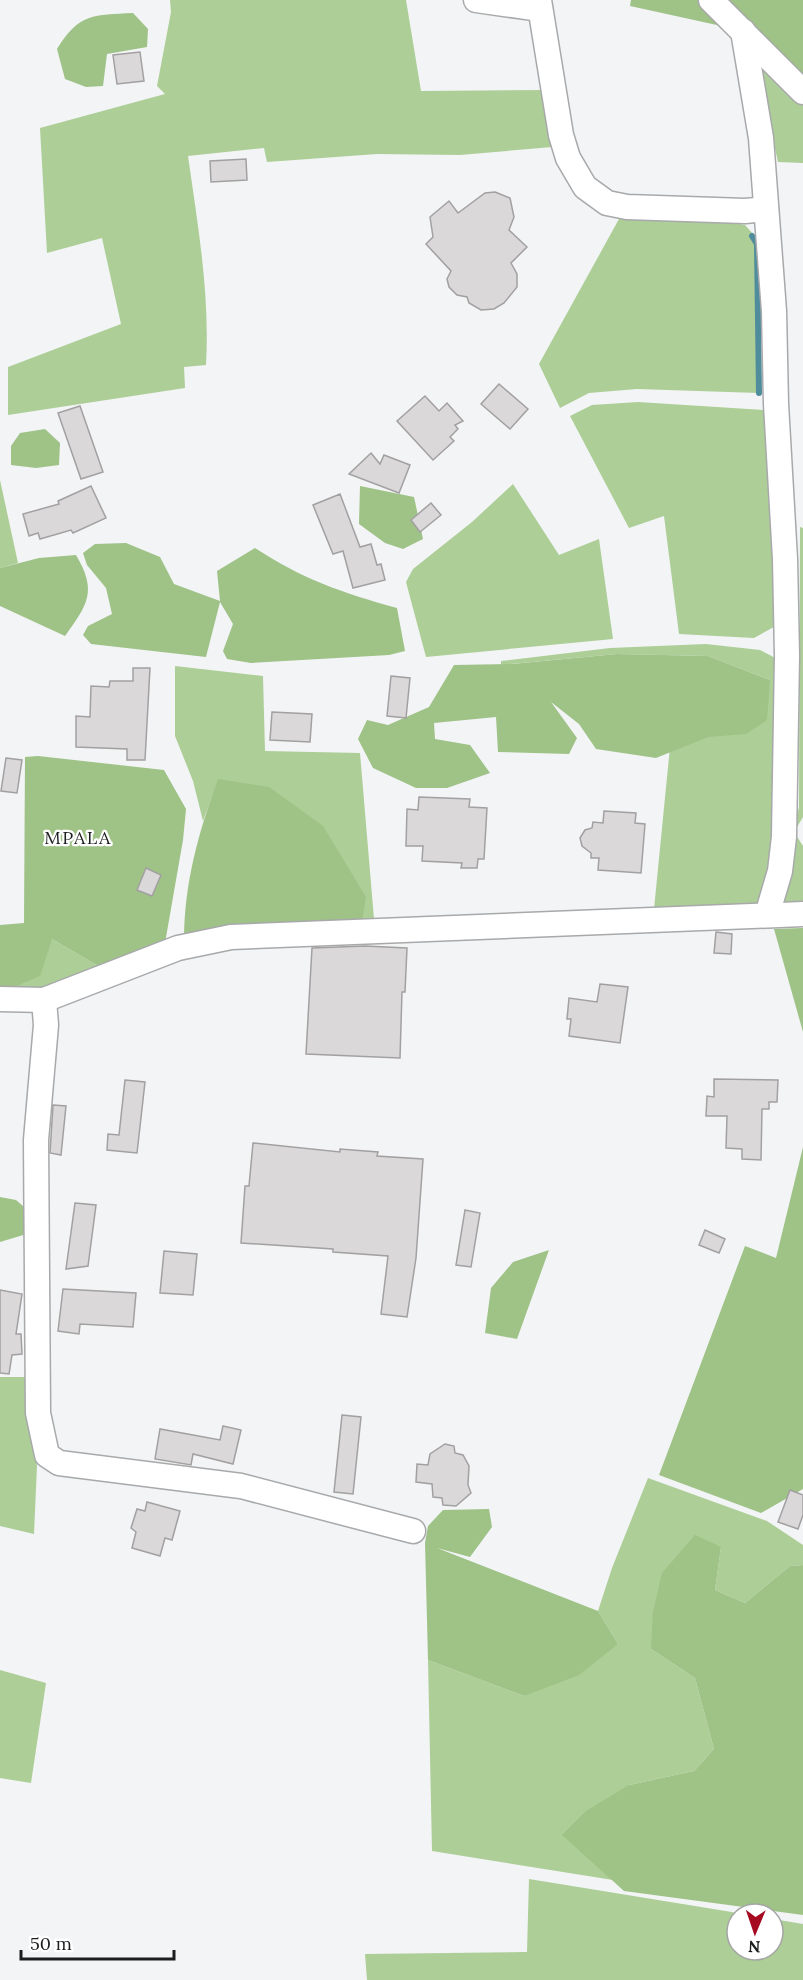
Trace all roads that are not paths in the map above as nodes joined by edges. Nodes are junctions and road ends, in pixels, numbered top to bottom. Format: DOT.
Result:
graph roads {
  1 [pos="476,0"];
  2 [pos="711,0"];
  3 [pos="539,5"];
  4 [pos="743,31"];
  5 [pos="803,92"];
  6 [pos="766,209"];
  7 [pos="803,914"];
  8 [pos="767,915"];
  9 [pos="0,999"];
  10 [pos="44,1000"];
  11 [pos="413,1532"];
  1 -- 3 [label="street"];
  2 -- 4 [label="street"];
  3 -- 6 [label="street"];
  4 -- 5 [label="street"];
  4 -- 6 [label="street"];
  6 -- 8 [label="street"];
  7 -- 8 [label="street"];
  8 -- 10 [label="street"];
  9 -- 10 [label="street"];
  10 -- 11 [label="street"];
}
